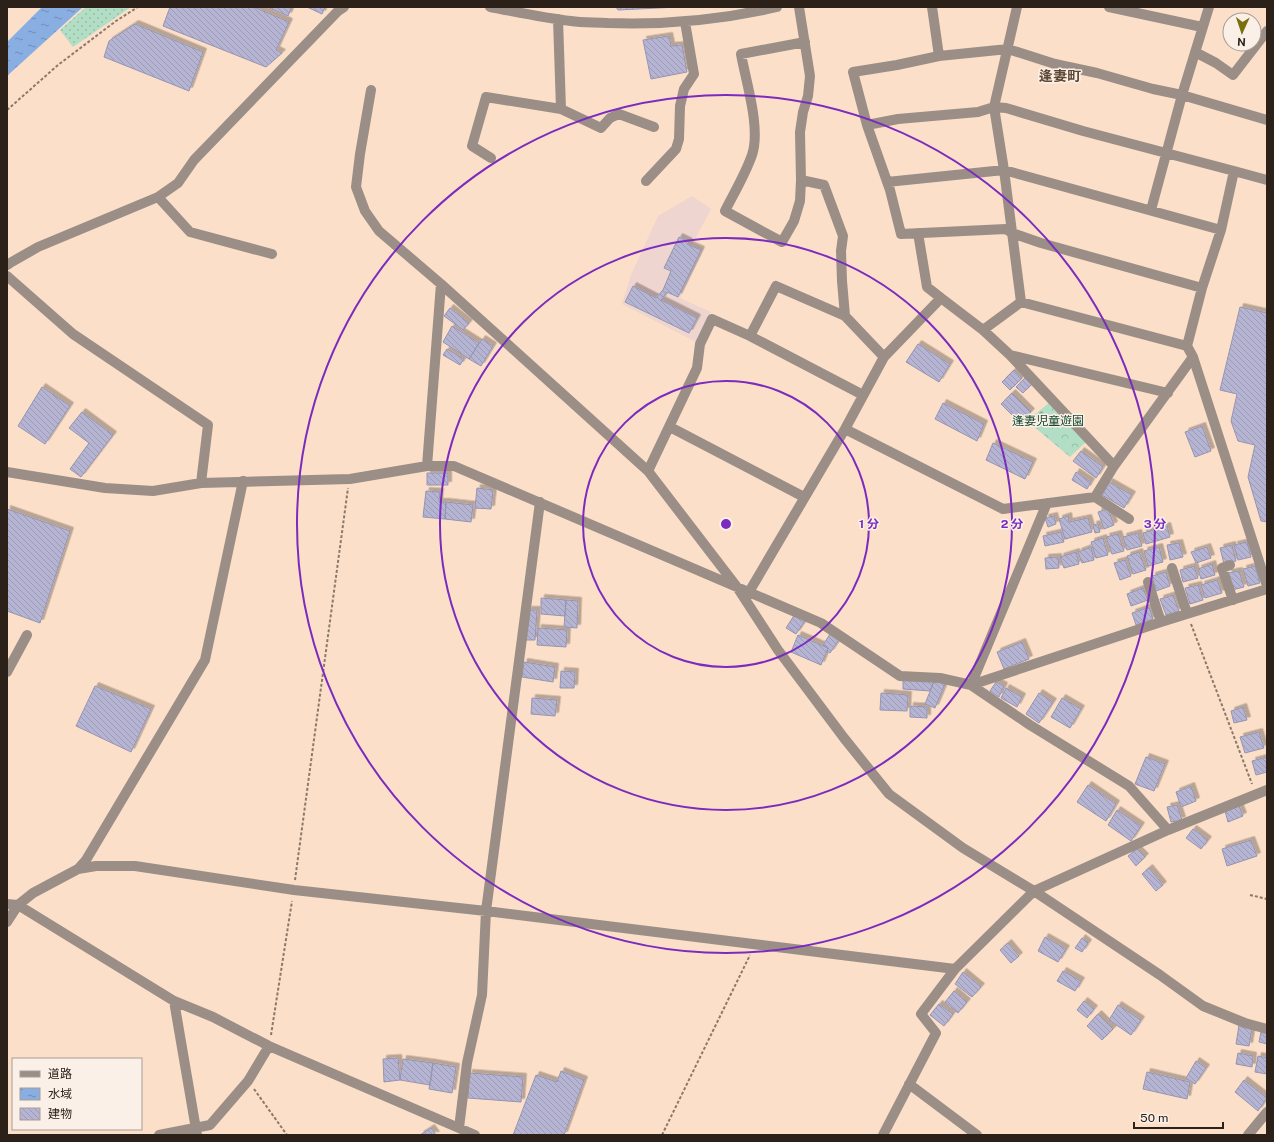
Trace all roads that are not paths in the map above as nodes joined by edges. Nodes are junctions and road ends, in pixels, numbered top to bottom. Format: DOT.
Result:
graph roads {
  1 [pos="344,7"];
  2 [pos="490,7"];
  3 [pos="777,7"];
  4 [pos="799,7"];
  5 [pos="932,7"];
  6 [pos="1017,7"];
  7 [pos="1109,7"];
  8 [pos="1209,7"];
  9 [pos="558,19"];
  10 [pos="685,22"];
  11 [pos="1202,28"];
  12 [pos="1267,31"];
  13 [pos="805,42"];
  14 [pos="1008,49"];
  15 [pos="1195,52"];
  16 [pos="939,56"];
  17 [pos="371,90"];
  18 [pos="1182,95"];
  19 [pos="994,107"];
  20 [pos="561,109"];
  21 [pos="1267,120"];
  22 [pos="867,125"];
  23 [pos="654,127"];
  24 [pos="1167,154"];
  25 [pos="491,158"];
  26 [pos="1004,170"];
  27 [pos="1234,172"];
  28 [pos="801,180"];
  29 [pos="1267,180"];
  30 [pos="646,181"];
  31 [pos="887,182"];
  32 [pos="158,197"];
  33 [pos="1151,210"];
  34 [pos="1220,230"];
  35 [pos="918,233"];
  36 [pos="1012,233"];
  37 [pos="272,254"];
  38 [pos="7,266"];
  39 [pos="7,276"];
  40 [pos="441,284"];
  41 [pos="1202,288"];
  42 [pos="940,298"];
  43 [pos="1021,302"];
  44 [pos="845,316"];
  45 [pos="983,330"];
  46 [pos="750,336"];
  47 [pos="1187,346"];
  48 [pos="1010,355"];
  49 [pos="884,357"];
  50 [pos="1193,357"];
  51 [pos="1168,393"];
  52 [pos="863,395"];
  53 [pos="670,427"];
  54 [pos="845,429"];
  55 [pos="427,466"];
  56 [pos="1114,466"];
  57 [pos="648,471"];
  58 [pos="7,472"];
  59 [pos="243,481"];
  60 [pos="201,483"];
  61 [pos="804,497"];
  62 [pos="1094,497"];
  63 [pos="540,502"];
  64 [pos="1048,503"];
  65 [pos="1129,520"];
  66 [pos="1230,565"];
  67 [pos="1172,568"];
  68 [pos="1148,582"];
  69 [pos="737,588"];
  70 [pos="1267,588"];
  71 [pos="749,592"];
  72 [pos="1233,600"];
  73 [pos="1186,613"];
  74 [pos="1161,622"];
  75 [pos="27,635"];
  76 [pos="7,672"];
  77 [pos="971,685"];
  78 [pos="1267,790"];
  79 [pos="1168,830"];
  80 [pos="78,869"];
  81 [pos="1034,891"];
  82 [pos="7,904"];
  83 [pos="18,905"];
  84 [pos="486,912"];
  85 [pos="7,922"];
  86 [pos="955,969"];
  87 [pos="174,1001"];
  88 [pos="1267,1028"];
  89 [pos="269,1046"];
  90 [pos="909,1084"];
  91 [pos="1267,1112"];
  92 [pos="459,1128"];
  93 [pos="197,1131"];
  94 [pos="159,1135"];
  95 [pos="475,1135"];
  96 [pos="883,1135"];
  97 [pos="977,1135"];
  98 [pos="1248,1135"];
  1 -- 32 [label="street"];
  2 -- 9 [label="street"];
  3 -- 10 [label="street"];
  4 -- 13 [label="street"];
  5 -- 16 [label="street"];
  6 -- 14 [label="street"];
  7 -- 11 [label="street"];
  8 -- 11 [label="street"];
  9 -- 10 [label="street"];
  9 -- 20 [label="street"];
  10 -- 30 [label="street"];
  11 -- 15 [label="street"];
  12 -- 15 [label="street"];
  13 -- 28 [label="street"];
  13 -- 28 [label="street"];
  14 -- 16 [label="street"];
  14 -- 18 [label="street"];
  14 -- 19 [label="street"];
  15 -- 18 [label="street"];
  16 -- 22 [label="street"];
  17 -- 40 [label="street"];
  18 -- 21 [label="street"];
  18 -- 24 [label="street"];
  19 -- 22 [label="street"];
  19 -- 24 [label="street"];
  19 -- 26 [label="street"];
  20 -- 23 [label="street"];
  20 -- 25 [label="street"];
  22 -- 31 [label="street"];
  24 -- 27 [label="street"];
  24 -- 33 [label="street"];
  26 -- 31 [label="street"];
  26 -- 33 [label="street"];
  26 -- 36 [label="street"];
  27 -- 29 [label="street"];
  27 -- 34 [label="street"];
  28 -- 44 [label="street"];
  31 -- 35 [label="street"];
  32 -- 37 [label="street"];
  32 -- 38 [label="street"];
  33 -- 34 [label="street"];
  34 -- 41 [label="street"];
  35 -- 36 [label="street"];
  35 -- 42 [label="street"];
  36 -- 41 [label="street"];
  36 -- 43 [label="street"];
  39 -- 60 [label="street"];
  40 -- 55 [label="street"];
  40 -- 57 [label="street"];
  41 -- 47 [label="street"];
  42 -- 45 [label="street"];
  42 -- 49 [label="street"];
  43 -- 45 [label="street"];
  43 -- 47 [label="street"];
  44 -- 46 [label="street"];
  44 -- 49 [label="street"];
  45 -- 48 [label="street"];
  46 -- 52 [label="street"];
  46 -- 53 [label="street"];
  47 -- 50 [label="street"];
  48 -- 51 [label="street"];
  48 -- 56 [label="street"];
  49 -- 52 [label="street"];
  50 -- 51 [label="street"];
  50 -- 70 [label="street"];
  51 -- 56 [label="street"];
  52 -- 54 [label="street"];
  53 -- 57 [label="street"];
  53 -- 61 [label="street"];
  54 -- 61 [label="street"];
  54 -- 64 [label="street"];
  55 -- 59 [label="street"];
  55 -- 63 [label="street"];
  56 -- 62 [label="street"];
  57 -- 69 [label="street"];
  58 -- 60 [label="street"];
  59 -- 60 [label="street"];
  59 -- 80 [label="street"];
  61 -- 71 [label="street"];
  62 -- 64 [label="street"];
  62 -- 65 [label="street"];
  63 -- 69 [label="street"];
  63 -- 84 [label="street"];
  64 -- 77 [label="street"];
  66 -- 72 [label="street"];
  67 -- 73 [label="street"];
  68 -- 74 [label="street"];
  69 -- 71 [label="street"];
  69 -- 81 [label="street"];
  70 -- 72 [label="street"];
  71 -- 77 [label="street"];
  72 -- 73 [label="street"];
  73 -- 74 [label="street"];
  74 -- 77 [label="street"];
  75 -- 76 [label="street"];
  77 -- 79 [label="street"];
  78 -- 79 [label="street"];
  79 -- 81 [label="street"];
  80 -- 83 [label="street"];
  80 -- 84 [label="street"];
  81 -- 86 [label="street"];
  81 -- 88 [label="street"];
  82 -- 83 [label="street"];
  83 -- 85 [label="street"];
  83 -- 87 [label="street"];
  84 -- 86 [label="street"];
  84 -- 92 [label="street"];
  86 -- 90 [label="street"];
  87 -- 89 [label="street"];
  87 -- 93 [label="street"];
  89 -- 92 [label="street"];
  89 -- 93 [label="street"];
  90 -- 96 [label="street"];
  90 -- 97 [label="street"];
  91 -- 98 [label="street"];
  92 -- 95 [label="street"];
  93 -- 94 [label="street"];
}
